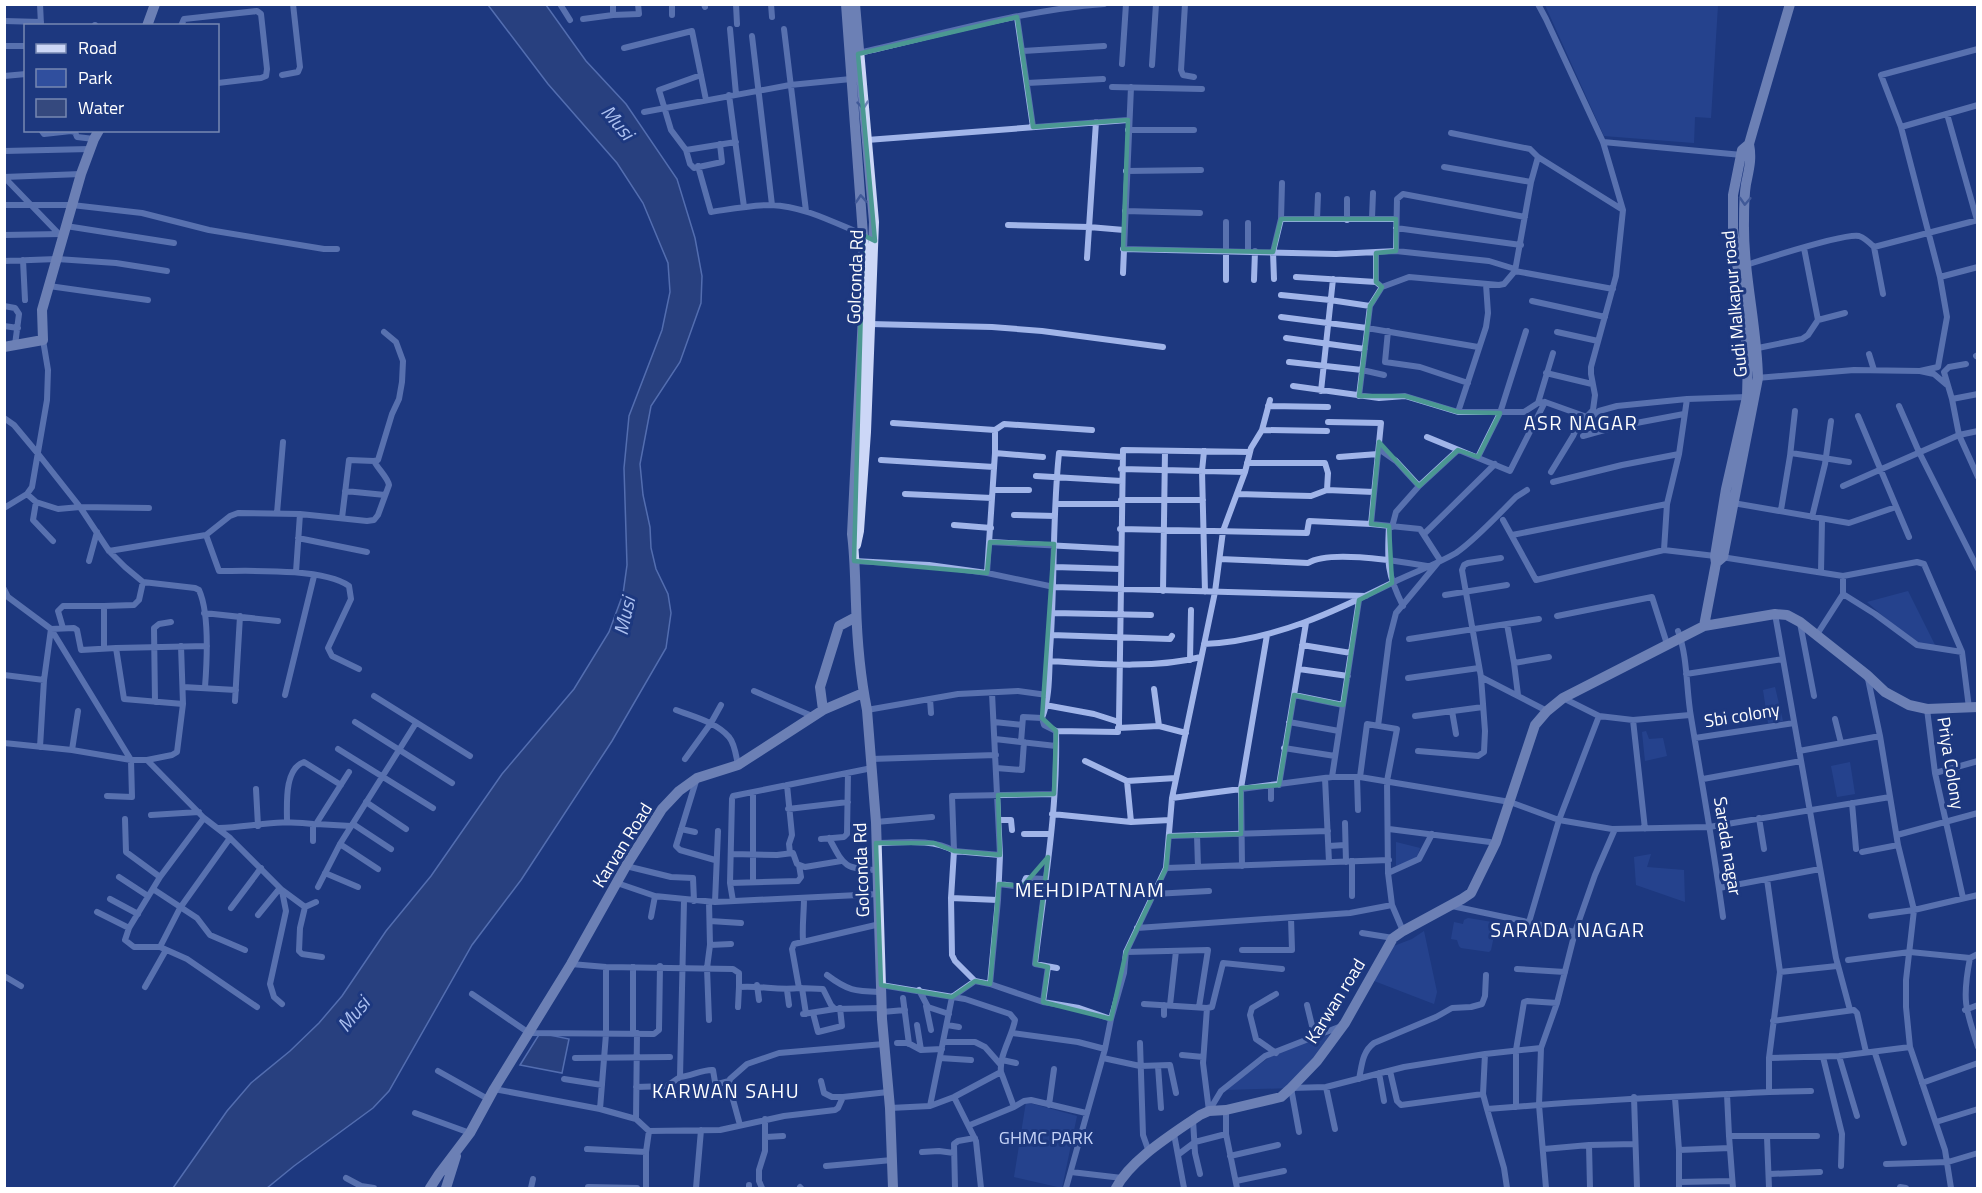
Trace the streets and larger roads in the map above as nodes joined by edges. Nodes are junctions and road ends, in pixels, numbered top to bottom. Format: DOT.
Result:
graph roads {
  1 [pos="40,4"];
  2 [pos="155,4"];
  3 [pos="293,4"];
  4 [pos="560,4"];
  5 [pos="613,4"];
  6 [pos="638,4"];
  7 [pos="672,4"];
  8 [pos="736,4"];
  9 [pos="771,4"];
  10 [pos="846,4"];
  11 [pos="855,4"];
  12 [pos="1104,4"];
  13 [pos="1126,4"];
  14 [pos="1156,4"];
  15 [pos="1185,4"];
  16 [pos="1538,4"];
  17 [pos="1790,4"];
  18 [pos="639,14"];
  19 [pos="613,15"];
  20 [pos="672,15"];
  21 [pos="772,17"];
  22 [pos="1017,17"];
  23 [pos="583,19"];
  24 [pos="570,20"];
  25 [pos="4,21"];
  26 [pos="640,22"];
  27 [pos="41,24"];
  28 [pos="148,24"];
  29 [pos="182,24"];
  30 [pos="737,24"];
  31 [pos="730,29"];
  32 [pos="784,29"];
  33 [pos="752,36"];
  34 [pos="4,46"];
  35 [pos="24,46"];
  36 [pos="1104,46"];
  37 [pos="624,48"];
  38 [pos="1977,49"];
  39 [pos="1023,51"];
  40 [pos="858,54"];
  41 [pos="1122,64"];
  42 [pos="1152,65"];
  43 [pos="24,74"];
  44 [pos="282,75"];
  45 [pos="701,75"];
  46 [pos="4,76"];
  47 [pos="1194,76"];
  48 [pos="851,79"];
  49 [pos="1102,79"];
  50 [pos="219,83"];
  51 [pos="1027,83"];
  52 [pos="790,85"];
  53 [pos="1112,87"];
  54 [pos="1131,87"];
  55 [pos="1202,89"];
  56 [pos="758,91"];
  57 [pos="733,95"];
  58 [pos="706,100"];
  59 [pos="1977,105"];
  60 [pos="665,107"];
  61 [pos="644,111"];
  62 [pos="1947,114"];
  63 [pos="1128,120"];
  64 [pos="1096,122"];
  65 [pos="1901,127"];
  66 [pos="1033,128"];
  67 [pos="1128,130"];
  68 [pos="1194,130"];
  69 [pos="43,132"];
  70 [pos="62,132"];
  71 [pos="75,132"];
  72 [pos="1451,133"];
  73 [pos="95,140"];
  74 [pos="867,140"];
  75 [pos="736,142"];
  76 [pos="1603,142"];
  77 [pos="720,144"];
  78 [pos="686,150"];
  79 [pos="4,151"];
  80 [pos="1746,156"];
  81 [pos="1538,158"];
  82 [pos="698,166"];
  83 [pos="1444,167"];
  84 [pos="1201,170"];
  85 [pos="1126,171"];
  86 [pos="81,174"];
  87 [pos="4,177"];
  88 [pos="1532,182"];
  89 [pos="1282,183"];
  90 [pos="1373,193"];
  91 [pos="1318,195"];
  92 [pos="1347,199"];
  93 [pos="30,204"];
  94 [pos="4,205"];
  95 [pos="72,205"];
  96 [pos="772,205"];
  97 [pos="744,207"];
  98 [pos="1623,210"];
  99 [pos="806,211"];
  100 [pos="1125,211"];
  101 [pos="1200,213"];
  102 [pos="1525,217"];
  103 [pos="1372,218"];
  104 [pos="1281,219"];
  105 [pos="1317,219"];
  106 [pos="1396,219"];
  107 [pos="1347,220"];
  108 [pos="1977,220"];
  109 [pos="1226,222"];
  110 [pos="1248,223"];
  111 [pos="1008,225"];
  112 [pos="1089,227"];
  113 [pos="1396,228"];
  114 [pos="1124,230"];
  115 [pos="63,231"];
  116 [pos="1929,233"];
  117 [pos="4,235"];
  118 [pos="868,238"];
  119 [pos="174,243"];
  120 [pos="1521,245"];
  121 [pos="1874,247"];
  122 [pos="1804,248"];
  123 [pos="337,249"];
  124 [pos="1123,249"];
  125 [pos="1225,251"];
  126 [pos="1248,251"];
  127 [pos="1255,251"];
  128 [pos="1396,251"];
  129 [pos="1273,252"];
  130 [pos="1376,253"];
  131 [pos="1087,258"];
  132 [pos="57,259"];
  133 [pos="23,260"];
  134 [pos="4,261"];
  135 [pos="1745,265"];
  136 [pos="1977,267"];
  137 [pos="1515,270"];
  138 [pos="167,271"];
  139 [pos="1123,273"];
  140 [pos="1296,277"];
  141 [pos="1940,277"];
  142 [pos="1274,279"];
  143 [pos="1333,279"];
  144 [pos="1226,280"];
  145 [pos="1254,280"];
  146 [pos="1376,282"];
  147 [pos="1486,284"];
  148 [pos="49,286"];
  149 [pos="1382,287"];
  150 [pos="1613,289"];
  151 [pos="1883,294"];
  152 [pos="1281,295"];
  153 [pos="25,300"];
  154 [pos="147,300"];
  155 [pos="1330,300"];
  156 [pos="1532,301"];
  157 [pos="4,306"];
  158 [pos="1370,306"];
  159 [pos="1845,313"];
  160 [pos="1281,317"];
  161 [pos="1605,317"];
  162 [pos="1818,320"];
  163 [pos="870,324"];
  164 [pos="1327,324"];
  165 [pos="4,326"];
  166 [pos="18,327"];
  167 [pos="1367,328"];
  168 [pos="1388,331"];
  169 [pos="1526,331"];
  170 [pos="384,332"];
  171 [pos="1557,332"];
  172 [pos="1286,338"];
  173 [pos="43,340"];
  174 [pos="1598,340"];
  175 [pos="1325,343"];
  176 [pos="10,346"];
  177 [pos="1163,347"];
  178 [pos="1478,347"];
  179 [pos="1758,348"];
  180 [pos="1365,349"];
  181 [pos="1553,354"];
  182 [pos="1869,354"];
  183 [pos="1289,362"];
  184 [pos="1966,364"];
  185 [pos="1323,366"];
  186 [pos="1362,370"];
  187 [pos="1874,370"];
  188 [pos="1920,371"];
  189 [pos="1546,373"];
  190 [pos="1384,375"];
  191 [pos="1753,378"];
  192 [pos="1468,383"];
  193 [pos="1592,384"];
  194 [pos="1947,384"];
  195 [pos="1293,386"];
  196 [pos="1321,391"];
  197 [pos="1977,394"];
  198 [pos="1595,395"];
  199 [pos="1359,396"];
  200 [pos="1747,397"];
  201 [pos="1687,399"];
  202 [pos="1952,399"];
  203 [pos="1542,403"];
  204 [pos="1899,406"];
  205 [pos="1328,407"];
  206 [pos="1599,411"];
  207 [pos="1795,411"];
  208 [pos="1458,412"];
  209 [pos="1500,413"];
  210 [pos="1684,414"];
  211 [pos="1858,416"];
  212 [pos="4,418"];
  213 [pos="1586,419"];
  214 [pos="1832,421"];
  215 [pos="1328,422"];
  216 [pos="893,423"];
  217 [pos="995,430"];
  218 [pos="1092,430"];
  219 [pos="1262,430"];
  220 [pos="1327,431"];
  221 [pos="1977,431"];
  222 [pos="1959,435"];
  223 [pos="1583,436"];
  224 [pos="1427,437"];
  225 [pos="283,442"];
  226 [pos="1458,450"];
  227 [pos="1165,451"];
  228 [pos="1204,451"];
  229 [pos="1250,452"];
  230 [pos="1379,452"];
  231 [pos="1919,452"];
  232 [pos="995,453"];
  233 [pos="1791,453"];
  234 [pos="1679,454"];
  235 [pos="39,455"];
  236 [pos="1043,457"];
  237 [pos="1122,457"];
  238 [pos="1340,457"];
  239 [pos="1478,457"];
  240 [pos="1826,459"];
  241 [pos="881,460"];
  242 [pos="374,461"];
  243 [pos="1849,462"];
  244 [pos="1247,463"];
  245 [pos="1495,464"];
  246 [pos="1974,464"];
  247 [pos="994,467"];
  248 [pos="1121,469"];
  249 [pos="1880,469"];
  250 [pos="1164,471"];
  251 [pos="1202,471"];
  252 [pos="1245,472"];
  253 [pos="1551,472"];
  254 [pos="1036,476"];
  255 [pos="1056,477"];
  256 [pos="1977,477"];
  257 [pos="1122,481"];
  258 [pos="1553,482"];
  259 [pos="1419,486"];
  260 [pos="1843,486"];
  261 [pos="1327,489"];
  262 [pos="993,490"];
  263 [pos="1029,490"];
  264 [pos="1527,490"];
  265 [pos="345,491"];
  266 [pos="1374,492"];
  267 [pos="27,494"];
  268 [pos="905,494"];
  269 [pos="1238,494"];
  270 [pos="385,495"];
  271 [pos="992,498"];
  272 [pos="1164,500"];
  273 [pos="1203,500"];
  274 [pos="36,502"];
  275 [pos="1121,502"];
  276 [pos="1733,502"];
  277 [pos="1056,504"];
  278 [pos="1667,504"];
  279 [pos="80,507"];
  280 [pos="1896,507"];
  281 [pos="4,508"];
  282 [pos="149,508"];
  283 [pos="1781,510"];
  284 [pos="277,513"];
  285 [pos="300,514"];
  286 [pos="1014,515"];
  287 [pos="1055,516"];
  288 [pos="1812,517"];
  289 [pos="342,518"];
  290 [pos="1503,520"];
  291 [pos="1822,520"];
  292 [pos="1371,524"];
  293 [pos="954,525"];
  294 [pos="1391,526"];
  295 [pos="991,528"];
  296 [pos="1120,529"];
  297 [pos="1164,530"];
  298 [pos="1204,531"];
  299 [pos="1223,531"];
  300 [pos="97,532"];
  301 [pos="1424,534"];
  302 [pos="206,535"];
  303 [pos="1512,535"];
  304 [pos="1909,537"];
  305 [pos="298,538"];
  306 [pos="53,542"];
  307 [pos="990,542"];
  308 [pos="1054,544"];
  309 [pos="1120,549"];
  310 [pos="1664,550"];
  311 [pos="109,551"];
  312 [pos="367,552"];
  313 [pos="854,556"];
  314 [pos="1501,558"];
  315 [pos="1220,559"];
  316 [pos="1718,559"];
  317 [pos="1387,560"];
  318 [pos="1440,560"];
  319 [pos="89,561"];
  320 [pos="1977,565"];
  321 [pos="1427,566"];
  322 [pos="1054,567"];
  323 [pos="1121,568"];
  324 [pos="296,572"];
  325 [pos="1821,572"];
  326 [pos="987,573"];
  327 [pos="314,576"];
  328 [pos="1843,576"];
  329 [pos="143,582"];
  330 [pos="1392,583"];
  331 [pos="1507,585"];
  332 [pos="1054,587"];
  333 [pos="4,589"];
  334 [pos="1120,590"];
  335 [pos="1163,591"];
  336 [pos="1466,591"];
  337 [pos="1205,592"];
  338 [pos="1215,592"];
  339 [pos="1843,594"];
  340 [pos="1445,595"];
  341 [pos="1366,596"];
  342 [pos="1359,600"];
  343 [pos="104,606"];
  344 [pos="1403,606"];
  345 [pos="1191,610"];
  346 [pos="1053,612"];
  347 [pos="204,613"];
  348 [pos="1120,614"];
  349 [pos="1775,614"];
  350 [pos="1150,615"];
  351 [pos="240,616"];
  352 [pos="1557,616"];
  353 [pos="856,617"];
  354 [pos="1539,620"];
  355 [pos="278,621"];
  356 [pos="1705,621"];
  357 [pos="171,622"];
  358 [pos="1800,622"];
  359 [pos="1306,623"];
  360 [pos="1507,624"];
  361 [pos="63,628"];
  362 [pos="51,629"];
  363 [pos="1472,629"];
  364 [pos="1679,634"];
  365 [pos="1052,635"];
  366 [pos="1267,635"];
  367 [pos="1120,636"];
  368 [pos="1172,636"];
  369 [pos="1816,636"];
  370 [pos="1409,639"];
  371 [pos="1665,641"];
  372 [pos="1204,644"];
  373 [pos="1302,645"];
  374 [pos="154,646"];
  375 [pos="181,646"];
  376 [pos="207,646"];
  377 [pos="104,648"];
  378 [pos="116,648"];
  379 [pos="1351,652"];
  380 [pos="1962,652"];
  381 [pos="1202,657"];
  382 [pos="1549,657"];
  383 [pos="1783,659"];
  384 [pos="1190,660"];
  385 [pos="1050,661"];
  386 [pos="1514,663"];
  387 [pos="1120,665"];
  388 [pos="1479,668"];
  389 [pos="359,669"];
  390 [pos="1299,669"];
  391 [pos="1686,674"];
  392 [pos="4,675"];
  393 [pos="1868,675"];
  394 [pos="1348,676"];
  395 [pos="1481,677"];
  396 [pos="1408,678"];
  397 [pos="44,680"];
  398 [pos="183,687"];
  399 [pos="206,687"];
  400 [pos="1154,689"];
  401 [pos="236,690"];
  402 [pos="754,691"];
  403 [pos="863,693"];
  404 [pos="992,693"];
  405 [pos="285,695"];
  406 [pos="1047,695"];
  407 [pos="1294,695"];
  408 [pos="1518,695"];
  409 [pos="374,696"];
  410 [pos="1814,696"];
  411 [pos="1563,698"];
  412 [pos="930,699"];
  413 [pos="235,700"];
  414 [pos="155,702"];
  415 [pos="183,704"];
  416 [pos="721,705"];
  417 [pos="1045,705"];
  418 [pos="1343,705"];
  419 [pos="1482,707"];
  420 [pos="1973,707"];
  421 [pos="1544,709"];
  422 [pos="1927,709"];
  423 [pos="676,710"];
  424 [pos="823,710"];
  425 [pos="867,710"];
  426 [pos="78,711"];
  427 [pos="1452,711"];
  428 [pos="931,713"];
  429 [pos="1690,715"];
  430 [pos="812,716"];
  431 [pos="1415,716"];
  432 [pos="1599,716"];
  433 [pos="1042,718"];
  434 [pos="1835,719"];
  435 [pos="1633,720"];
  436 [pos="356,722"];
  437 [pos="994,722"];
  438 [pos="1289,722"];
  439 [pos="416,723"];
  440 [pos="711,723"];
  441 [pos="1794,723"];
  442 [pos="1119,725"];
  443 [pos="1022,726"];
  444 [pos="1159,726"];
  445 [pos="1378,726"];
  446 [pos="1056,731"];
  447 [pos="1339,731"];
  448 [pos="1186,733"];
  449 [pos="1456,734"];
  450 [pos="1880,736"];
  451 [pos="1695,738"];
  452 [pos="995,740"];
  453 [pos="1023,742"];
  454 [pos="4,743"];
  455 [pos="1841,743"];
  456 [pos="1056,746"];
  457 [pos="40,747"];
  458 [pos="1284,748"];
  459 [pos="338,749"];
  460 [pos="399,749"];
  461 [pos="72,750"];
  462 [pos="1418,751"];
  463 [pos="1799,751"];
  464 [pos="996,755"];
  465 [pos="470,756"];
  466 [pos="1335,756"];
  467 [pos="685,759"];
  468 [pos="131,760"];
  469 [pos="147,760"];
  470 [pos="1085,761"];
  471 [pos="1801,761"];
  472 [pos="1977,761"];
  473 [pos="872,763"];
  474 [pos="738,765"];
  475 [pos="996,768"];
  476 [pos="349,772"];
  477 [pos="848,773"];
  478 [pos="1935,773"];
  479 [pos="382,775"];
  480 [pos="1328,777"];
  481 [pos="1358,777"];
  482 [pos="697,778"];
  483 [pos="1176,778"];
  484 [pos="1703,778"];
  485 [pos="1127,781"];
  486 [pos="1387,781"];
  487 [pos="452,783"];
  488 [pos="1279,784"];
  489 [pos="341,785"];
  490 [pos="786,785"];
  491 [pos="1271,786"];
  492 [pos="1241,788"];
  493 [pos="256,789"];
  494 [pos="753,793"];
  495 [pos="1053,794"];
  496 [pos="998,795"];
  497 [pos="107,796"];
  498 [pos="1890,797"];
  499 [pos="1172,798"];
  500 [pos="1271,799"];
  501 [pos="366,802"];
  502 [pos="848,802"];
  503 [pos="1507,802"];
  504 [pos="1852,803"];
  505 [pos="433,808"];
  506 [pos="788,809"];
  507 [pos="1810,809"];
  508 [pos="1358,810"];
  509 [pos="198,812"];
  510 [pos="1977,813"];
  511 [pos="1053,814"];
  512 [pos="151,815"];
  513 [pos="932,817"];
  514 [pos="204,818"];
  515 [pos="1760,818"];
  516 [pos="124,819"];
  517 [pos="999,820"];
  518 [pos="1170,820"];
  519 [pos="1559,820"];
  520 [pos="1945,821"];
  521 [pos="287,822"];
  522 [pos="876,822"];
  523 [pos="1131,822"];
  524 [pos="1345,823"];
  525 [pos="315,824"];
  526 [pos="352,825"];
  527 [pos="258,826"];
  528 [pos="1709,827"];
  529 [pos="219,828"];
  530 [pos="406,829"];
  531 [pos="681,829"];
  532 [pos="1389,829"];
  533 [pos="1615,829"];
  534 [pos="1645,829"];
  535 [pos="1011,830"];
  536 [pos="718,831"];
  537 [pos="1328,831"];
  538 [pos="695,832"];
  539 [pos="1024,834"];
  540 [pos="1050,834"];
  541 [pos="1241,834"];
  542 [pos="1432,834"];
  543 [pos="1197,835"];
  544 [pos="1897,835"];
  545 [pos="1169,836"];
  546 [pos="230,838"];
  547 [pos="313,841"];
  548 [pos="1490,842"];
  549 [pos="876,843"];
  550 [pos="340,844"];
  551 [pos="1345,845"];
  552 [pos="1898,845"];
  553 [pos="1329,846"];
  554 [pos="391,849"];
  555 [pos="1764,849"];
  556 [pos="954,851"];
  557 [pos="790,853"];
  558 [pos="732,854"];
  559 [pos="753,855"];
  560 [pos="1000,855"];
  561 [pos="716,860"];
  562 [pos="1389,860"];
  563 [pos="841,861"];
  564 [pos="1329,862"];
  565 [pos="1349,862"];
  566 [pos="799,865"];
  567 [pos="626,866"];
  568 [pos="1242,866"];
  569 [pos="1198,867"];
  570 [pos="261,868"];
  571 [pos="1166,868"];
  572 [pos="1820,868"];
  573 [pos="378,869"];
  574 [pos="877,870"];
  575 [pos="325,873"];
  576 [pos="1388,873"];
  577 [pos="119,877"];
  578 [pos="160,877"];
  579 [pos="1045,879"];
  580 [pos="1767,879"];
  581 [pos="753,882"];
  582 [pos="617,883"];
  583 [pos="730,883"];
  584 [pos="999,884"];
  585 [pos="318,886"];
  586 [pos="358,887"];
  587 [pos="1719,888"];
  588 [pos="153,889"];
  589 [pos="281,889"];
  590 [pos="1209,891"];
  591 [pos="879,894"];
  592 [pos="1154,894"];
  593 [pos="1977,895"];
  594 [pos="655,896"];
  595 [pos="1353,896"];
  596 [pos="148,897"];
  597 [pos="804,898"];
  598 [pos="951,898"];
  599 [pos="1963,898"];
  600 [pos="110,899"];
  601 [pos="1462,899"];
  602 [pos="684,900"];
  603 [pos="998,900"];
  604 [pos="733,901"];
  605 [pos="316,902"];
  606 [pos="694,902"];
  607 [pos="712,902"];
  608 [pos="1392,905"];
  609 [pos="1451,906"];
  610 [pos="305,907"];
  611 [pos="180,908"];
  612 [pos="231,908"];
  613 [pos="1914,910"];
  614 [pos="97,912"];
  615 [pos="138,914"];
  616 [pos="258,915"];
  617 [pos="1870,916"];
  618 [pos="651,917"];
  619 [pos="1723,917"];
  620 [pos="1291,918"];
  621 [pos="710,921"];
  622 [pos="1529,922"];
  623 [pos="741,923"];
  624 [pos="880,924"];
  625 [pos="129,928"];
  626 [pos="1137,928"];
  627 [pos="1403,931"];
  628 [pos="1575,932"];
  629 [pos="1362,933"];
  630 [pos="1393,938"];
  631 [pos="803,941"];
  632 [pos="730,944"];
  633 [pos="710,945"];
  634 [pos="163,948"];
  635 [pos="245,950"];
  636 [pos="1242,950"];
  637 [pos="1176,951"];
  638 [pos="1126,952"];
  639 [pos="1910,952"];
  640 [pos="1977,954"];
  641 [pos="322,957"];
  642 [pos="1970,958"];
  643 [pos="1848,960"];
  644 [pos="571,964"];
  645 [pos="660,966"];
  646 [pos="1838,966"];
  647 [pos="606,967"];
  648 [pos="633,967"];
  649 [pos="682,967"];
  650 [pos="1048,967"];
  651 [pos="708,968"];
  652 [pos="1057,968"];
  653 [pos="1282,969"];
  654 [pos="1516,969"];
  655 [pos="1565,972"];
  656 [pos="1780,972"];
  657 [pos="827,975"];
  658 [pos="1486,975"];
  659 [pos="4,976"];
  660 [pos="975,981"];
  661 [pos="990,984"];
  662 [pos="757,985"];
  663 [pos="21,986"];
  664 [pos="145,987"];
  665 [pos="739,987"];
  666 [pos="800,988"];
  667 [pos="881,989"];
  668 [pos="787,990"];
  669 [pos="919,990"];
  670 [pos="472,994"];
  671 [pos="1276,994"];
  672 [pos="952,997"];
  673 [pos="903,998"];
  674 [pos="759,1000"];
  675 [pos="1043,1002"];
  676 [pos="1557,1003"];
  677 [pos="282,1004"];
  678 [pos="1144,1004"];
  679 [pos="789,1005"];
  680 [pos="926,1005"];
  681 [pos="1167,1005"];
  682 [pos="1308,1005"];
  683 [pos="1977,1005"];
  684 [pos="257,1007"];
  685 [pos="738,1007"];
  686 [pos="1199,1007"];
  687 [pos="837,1008"];
  688 [pos="1207,1008"];
  689 [pos="881,1010"];
  690 [pos="905,1010"];
  691 [pos="1850,1010"];
  692 [pos="1965,1010"];
  693 [pos="807,1014"];
  694 [pos="949,1014"];
  695 [pos="1164,1016"];
  696 [pos="1111,1019"];
  697 [pos="709,1020"];
  698 [pos="1773,1021"];
  699 [pos="917,1024"];
  700 [pos="947,1025"];
  701 [pos="1342,1026"];
  702 [pos="959,1027"];
  703 [pos="932,1030"];
  704 [pos="529,1033"];
  705 [pos="635,1033"];
  706 [pos="1012,1033"];
  707 [pos="606,1034"];
  708 [pos="1315,1038"];
  709 [pos="944,1042"];
  710 [pos="897,1043"];
  711 [pos="1140,1043"];
  712 [pos="884,1044"];
  713 [pos="909,1044"];
  714 [pos="1910,1047"];
  715 [pos="1977,1047"];
  716 [pos="1541,1048"];
  717 [pos="942,1049"];
  718 [pos="1106,1049"];
  719 [pos="921,1050"];
  720 [pos="1516,1050"];
  721 [pos="1866,1052"];
  722 [pos="1275,1053"];
  723 [pos="1875,1053"];
  724 [pos="1485,1054"];
  725 [pos="1182,1055"];
  726 [pos="1839,1056"];
  727 [pos="636,1057"];
  728 [pos="670,1057"];
  729 [pos="1203,1057"];
  730 [pos="1823,1057"];
  731 [pos="575,1058"];
  732 [pos="940,1058"];
  733 [pos="1103,1058"];
  734 [pos="1769,1058"];
  735 [pos="604,1059"];
  736 [pos="971,1060"];
  737 [pos="1001,1062"];
  738 [pos="1016,1063"];
  739 [pos="1977,1063"];
  740 [pos="1140,1066"];
  741 [pos="1158,1066"];
  742 [pos="1054,1070"];
  743 [pos="438,1071"];
  744 [pos="1390,1071"];
  745 [pos="1001,1072"];
  746 [pos="1379,1073"];
  747 [pos="680,1077"];
  748 [pos="564,1079"];
  749 [pos="1359,1079"];
  750 [pos="729,1081"];
  751 [pos="821,1081"];
  752 [pos="1922,1083"];
  753 [pos="602,1085"];
  754 [pos="636,1087"];
  755 [pos="1326,1087"];
  756 [pos="1291,1088"];
  757 [pos="1811,1091"];
  758 [pos="888,1092"];
  759 [pos="1769,1092"];
  760 [pos="491,1094"];
  761 [pos="1176,1094"];
  762 [pos="1484,1094"];
  763 [pos="1727,1094"];
  764 [pos="843,1097"];
  765 [pos="954,1097"];
  766 [pos="1634,1097"];
  767 [pos="1675,1098"];
  768 [pos="1384,1101"];
  769 [pos="1049,1105"];
  770 [pos="1539,1105"];
  771 [pos="930,1106"];
  772 [pos="1014,1107"];
  773 [pos="1516,1107"];
  774 [pos="890,1108"];
  775 [pos="1161,1108"];
  776 [pos="600,1109"];
  777 [pos="1487,1109"];
  778 [pos="1977,1109"];
  779 [pos="1226,1110"];
  780 [pos="1209,1112"];
  781 [pos="415,1113"];
  782 [pos="1086,1113"];
  783 [pos="1857,1116"];
  784 [pos="636,1119"];
  785 [pos="765,1119"];
  786 [pos="1193,1120"];
  787 [pos="1936,1122"];
  788 [pos="740,1125"];
  789 [pos="970,1125"];
  790 [pos="1335,1129"];
  791 [pos="701,1130"];
  792 [pos="649,1131"];
  793 [pos="1299,1132"];
  794 [pos="470,1133"];
  795 [pos="1174,1134"];
  796 [pos="1226,1134"];
  797 [pos="783,1136"];
  798 [pos="1729,1136"];
  799 [pos="1817,1136"];
  800 [pos="766,1137"];
  801 [pos="1767,1137"];
  802 [pos="975,1138"];
  803 [pos="1195,1142"];
  804 [pos="1635,1143"];
  805 [pos="1904,1143"];
  806 [pos="1278,1145"];
  807 [pos="1589,1145"];
  808 [pos="587,1149"];
  809 [pos="1544,1149"];
  810 [pos="1731,1149"];
  811 [pos="1679,1150"];
  812 [pos="646,1152"];
  813 [pos="922,1152"];
  814 [pos="1149,1152"];
  815 [pos="456,1153"];
  816 [pos="954,1153"];
  817 [pos="1977,1153"];
  818 [pos="1179,1154"];
  819 [pos="1230,1156"];
  820 [pos="892,1160"];
  821 [pos="1948,1162"];
  822 [pos="1886,1164"];
  823 [pos="826,1166"];
  824 [pos="1841,1166"];
  825 [pos="1284,1171"];
  826 [pos="1071,1172"];
  827 [pos="1820,1172"];
  828 [pos="1200,1174"];
  829 [pos="1770,1174"];
  830 [pos="346,1178"];
  831 [pos="1122,1178"];
  832 [pos="533,1179"];
  833 [pos="1236,1181"];
  834 [pos="1732,1181"];
  835 [pos="1679,1185"];
  836 [pos="361,1187"];
  837 [pos="588,1187"];
  838 [pos="374,1188"];
  839 [pos="430,1188"];
  840 [pos="446,1188"];
  841 [pos="531,1188"];
  842 [pos="637,1188"];
  843 [pos="646,1188"];
  844 [pos="696,1188"];
  845 [pos="762,1188"];
  846 [pos="893,1188"];
  847 [pos="955,1188"];
  848 [pos="981,1188"];
  849 [pos="1066,1188"];
  850 [pos="1116,1188"];
  851 [pos="1184,1188"];
  852 [pos="1237,1188"];
  853 [pos="1506,1188"];
  854 [pos="1546,1188"];
  855 [pos="1590,1188"];
  856 [pos="1637,1188"];
  857 [pos="1733,1188"];
  858 [pos="1769,1188"];
  859 [pos="1951,1188"];
  1 -- 27 [label="street"];
  2 -- 28 [label="street"];
  3 -- 44 [label="street"];
  4 -- 24 [label="street"];
  5 -- 19 [label="street"];
  6 -- 18 [label="street"];
  7 -- 20 [label="street"];
  8 -- 30 [label="street"];
  9 -- 21 [label="street"];
  10 -- 48 [label="street, Golconda Rd"];
  11 -- 40 [label="street, Golconda Rd"];
  12 -- 22 [label="street"];
  13 -- 41 [label="street"];
  14 -- 42 [label="street"];
  15 -- 47 [label="street"];
  16 -- 76 [label="street"];
  17 -- 80 [label="street, Gudi Malkapur road"];
  18 -- 19 [label="street"];
  18 -- 26 [label="street"];
  19 -- 23 [label="street"];
  22 -- 39 [label="street"];
  22 -- 40 [label="street"];
  25 -- 27 [label="street"];
  29 -- 50 [label="street"];
  31 -- 57 [label="street"];
  32 -- 52 [label="street"];
  33 -- 56 [label="street"];
  34 -- 35 [label="street"];
  36 -- 39 [label="street"];
  37 -- 45 [label="street"];
  38 -- 65 [label="street"];
  39 -- 51 [label="street"];
  40 -- 74 [label="street, Golconda Rd, one-way"];
  43 -- 46 [label="street"];
  45 -- 58 [label="street"];
  45 -- 60 [label="street"];
  48 -- 52 [label="street"];
  118 -- 48 [label="street, Golconda Rd, one-way"];
  49 -- 51 [label="street"];
  51 -- 66 [label="street"];
  52 -- 56 [label="street"];
  52 -- 99 [label="street"];
  53 -- 54 [label="street"];
  54 -- 55 [label="street"];
  54 -- 63 [label="street"];
  56 -- 57 [label="street"];
  56 -- 96 [label="street"];
  57 -- 58 [label="street"];
  57 -- 75 [label="street"];
  58 -- 60 [label="street"];
  59 -- 62 [label="street"];
  60 -- 61 [label="street"];
  60 -- 78 [label="street"];
  62 -- 65 [label="street"];
  62 -- 108 [label="street"];
  63 -- 64 [label="street"];
  63 -- 67 [label="street"];
  64 -- 66 [label="street"];
  64 -- 112 [label="street"];
  65 -- 116 [label="street"];
  66 -- 74 [label="street"];
  67 -- 68 [label="street"];
  67 -- 85 [label="street"];
  69 -- 70 [label="street"];
  71 -- 73 [label="street"];
  72 -- 81 [label="street"];
  73 -- 79 [label="street"];
  73 -- 86 [label="street"];
  74 -- 118 [label="street, Golconda Rd"];
  75 -- 77 [label="street"];
  75 -- 97 [label="street"];
  76 -- 80 [label="street"];
  76 -- 98 [label="street"];
  77 -- 78 [label="street"];
  77 -- 82 [label="street"];
  78 -- 82 [label="street"];
  80 -- 135 [label="street, Gudi Malkapur road, one-way"];
  80 -- 191 [label="street, Gudi Malkapur road"];
  81 -- 88 [label="street"];
  81 -- 98 [label="street"];
  82 -- 97 [label="street"];
  83 -- 88 [label="street"];
  84 -- 85 [label="street"];
  85 -- 100 [label="street"];
  86 -- 87 [label="street"];
  86 -- 95 [label="street"];
  87 -- 93 [label="street"];
  88 -- 102 [label="street"];
  89 -- 104 [label="street"];
  90 -- 103 [label="street"];
  91 -- 105 [label="street"];
  92 -- 107 [label="street"];
  93 -- 94 [label="street"];
  93 -- 95 [label="street"];
  93 -- 115 [label="street"];
  95 -- 115 [label="street"];
  95 -- 123 [label="street"];
  96 -- 97 [label="street"];
  96 -- 99 [label="street"];
  98 -- 150 [label="street"];
  99 -- 118 [label="street"];
  100 -- 101 [label="street"];
  100 -- 114 [label="street"];
  102 -- 106 [label="street"];
  102 -- 120 [label="street"];
  103 -- 106 [label="street"];
  103 -- 107 [label="street"];
  104 -- 105 [label="street"];
  104 -- 129 [label="street"];
  105 -- 107 [label="street"];
  106 -- 113 [label="street"];
  108 -- 116 [label="street"];
  109 -- 125 [label="street"];
  110 -- 126 [label="street"];
  111 -- 112 [label="street"];
  112 -- 114 [label="street"];
  112 -- 131 [label="street"];
  113 -- 120 [label="street"];
  113 -- 128 [label="street"];
  114 -- 124 [label="street"];
  115 -- 117 [label="street"];
  115 -- 119 [label="street"];
  115 -- 132 [label="street"];
  116 -- 121 [label="street"];
  116 -- 141 [label="street"];
  118 -- 163 [label="street, Golconda Rd"];
  118 -- 313 [label="street, Golconda Rd"];
  120 -- 137 [label="street"];
  121 -- 122 [label="street"];
  121 -- 151 [label="street"];
  122 -- 135 [label="street"];
  122 -- 162 [label="street"];
  124 -- 125 [label="street"];
  124 -- 139 [label="street"];
  125 -- 126 [label="street"];
  125 -- 144 [label="street"];
  126 -- 127 [label="street"];
  127 -- 129 [label="street"];
  127 -- 145 [label="street"];
  128 -- 130 [label="street"];
  128 -- 137 [label="street"];
  129 -- 130 [label="street"];
  129 -- 142 [label="street"];
  130 -- 146 [label="street"];
  132 -- 133 [label="street"];
  132 -- 138 [label="street"];
  132 -- 148 [label="street"];
  133 -- 134 [label="street"];
  133 -- 153 [label="street"];
  135 -- 179 [label="street, Gudi Malkapur road"];
  136 -- 141 [label="street"];
  137 -- 147 [label="street"];
  137 -- 150 [label="street"];
  140 -- 143 [label="street"];
  141 -- 188 [label="street"];
  143 -- 146 [label="street"];
  143 -- 155 [label="street"];
  146 -- 149 [label="street"];
  147 -- 149 [label="street"];
  147 -- 178 [label="street"];
  148 -- 154 [label="street"];
  148 -- 173 [label="street"];
  149 -- 158 [label="street"];
  150 -- 161 [label="street"];
  152 -- 155 [label="street"];
  155 -- 158 [label="street"];
  155 -- 164 [label="street"];
  156 -- 161 [label="street"];
  157 -- 166 [label="street"];
  158 -- 167 [label="street"];
  159 -- 162 [label="street"];
  160 -- 164 [label="street"];
  161 -- 174 [label="street"];
  162 -- 179 [label="street"];
  163 -- 177 [label="street"];
  163 -- 313 [label="street, Golconda Rd"];
  164 -- 167 [label="street"];
  164 -- 175 [label="street"];
  165 -- 166 [label="street"];
  166 -- 176 [label="street"];
  167 -- 168 [label="street"];
  167 -- 180 [label="street"];
  168 -- 178 [label="street"];
  168 -- 192 [label="street"];
  169 -- 209 [label="street"];
  170 -- 242 [label="street"];
  171 -- 174 [label="street"];
  172 -- 175 [label="street"];
  173 -- 176 [label="street"];
  173 -- 235 [label="street"];
  174 -- 193 [label="street"];
  175 -- 180 [label="street"];
  175 -- 185 [label="street"];
  178 -- 192 [label="street"];
  179 -- 191 [label="street, Gudi Malkapur road"];
  180 -- 186 [label="street"];
  181 -- 189 [label="street"];
  182 -- 187 [label="street"];
  183 -- 185 [label="street"];
  184 -- 194 [label="street"];
  185 -- 186 [label="street"];
  185 -- 196 [label="street"];
  186 -- 190 [label="street"];
  186 -- 199 [label="street"];
  187 -- 188 [label="street"];
  187 -- 191 [label="street"];
  188 -- 194 [label="street"];
  189 -- 193 [label="street"];
  189 -- 203 [label="street"];
  191 -- 200 [label="street, Gudi Malkapur road"];
  191 -- 276 [label="street, Gudi Malkapur road"];
  192 -- 208 [label="street"];
  193 -- 198 [label="street"];
  194 -- 202 [label="street"];
  195 -- 196 [label="street"];
  196 -- 199 [label="street"];
  197 -- 202 [label="street"];
  198 -- 206 [label="street"];
  198 -- 213 [label="street"];
  199 -- 208 [label="street"];
  200 -- 201 [label="street"];
  200 -- 316 [label="street, Gudi Malkapur road"];
  201 -- 206 [label="street"];
  201 -- 210 [label="street"];
  202 -- 222 [label="street"];
  203 -- 209 [label="street"];
  203 -- 213 [label="street"];
  203 -- 245 [label="street"];
  204 -- 231 [label="street"];
  205 -- 219 [label="street"];
  206 -- 213 [label="street"];
  207 -- 233 [label="street"];
  208 -- 209 [label="street"];
  209 -- 239 [label="street"];
  210 -- 223 [label="street"];
  210 -- 234 [label="street"];
  211 -- 249 [label="street"];
  212 -- 235 [label="street"];
  213 -- 253 [label="street"];
  214 -- 240 [label="street"];
  215 -- 230 [label="street"];
  216 -- 217 [label="street"];
  217 -- 218 [label="street"];
  217 -- 232 [label="street"];
  219 -- 220 [label="street"];
  219 -- 229 [label="street"];
  221 -- 222 [label="street"];
  222 -- 231 [label="street"];
  222 -- 246 [label="street"];
  224 -- 226 [label="street"];
  225 -- 284 [label="street"];
  226 -- 239 [label="street"];
  226 -- 259 [label="street"];
  227 -- 228 [label="street"];
  227 -- 237 [label="street"];
  227 -- 250 [label="street"];
  228 -- 229 [label="street"];
  228 -- 251 [label="street"];
  229 -- 244 [label="street"];
  230 -- 238 [label="street"];
  230 -- 259 [label="street"];
  230 -- 266 [label="street"];
  231 -- 249 [label="street"];
  231 -- 320 [label="street"];
  232 -- 236 [label="street"];
  232 -- 247 [label="street"];
  233 -- 240 [label="street"];
  233 -- 283 [label="street"];
  234 -- 258 [label="street"];
  234 -- 278 [label="street"];
  235 -- 267 [label="street"];
  235 -- 279 [label="street"];
  237 -- 248 [label="street"];
  237 -- 255 [label="street"];
  239 -- 245 [label="street"];
  240 -- 243 [label="street"];
  240 -- 288 [label="street"];
  241 -- 247 [label="street"];
  242 -- 265 [label="street"];
  242 -- 270 [label="street"];
  244 -- 252 [label="street"];
  244 -- 261 [label="street"];
  245 -- 301 [label="street"];
  246 -- 256 [label="street"];
  247 -- 262 [label="street"];
  248 -- 250 [label="street"];
  248 -- 257 [label="street"];
  249 -- 260 [label="street"];
  249 -- 280 [label="street"];
  250 -- 251 [label="street"];
  250 -- 272 [label="street"];
  251 -- 252 [label="street"];
  251 -- 273 [label="street"];
  252 -- 269 [label="street"];
  254 -- 255 [label="street"];
  255 -- 257 [label="street"];
  255 -- 277 [label="street"];
  257 -- 275 [label="street"];
  259 -- 294 [label="street"];
  261 -- 266 [label="street"];
  261 -- 269 [label="street"];
  262 -- 263 [label="street"];
  262 -- 271 [label="street"];
  264 -- 318 [label="street"];
  265 -- 270 [label="street"];
  265 -- 289 [label="street"];
  266 -- 292 [label="street"];
  267 -- 274 [label="street"];
  267 -- 281 [label="street"];
  268 -- 271 [label="street"];
  269 -- 299 [label="street"];
  270 -- 289 [label="street"];
  271 -- 295 [label="street"];
  272 -- 273 [label="street"];
  272 -- 275 [label="street"];
  272 -- 297 [label="street"];
  273 -- 298 [label="street"];
  274 -- 279 [label="street"];
  274 -- 306 [label="street"];
  275 -- 277 [label="street"];
  275 -- 296 [label="street"];
  276 -- 283 [label="street"];
  276 -- 316 [label="street, Gudi Malkapur road"];
  277 -- 287 [label="street"];
  278 -- 303 [label="street"];
  278 -- 310 [label="street"];
  279 -- 282 [label="street"];
  279 -- 300 [label="street"];
  280 -- 291 [label="street"];
  280 -- 304 [label="street"];
  283 -- 288 [label="street"];
  284 -- 285 [label="street"];
  284 -- 302 [label="street"];
  285 -- 289 [label="street"];
  285 -- 305 [label="street"];
  286 -- 287 [label="street"];
  287 -- 308 [label="street"];
  288 -- 291 [label="street"];
  290 -- 303 [label="street"];
  291 -- 325 [label="street"];
  292 -- 294 [label="street"];
  292 -- 299 [label="street"];
  293 -- 295 [label="street"];
  294 -- 301 [label="street"];
  294 -- 317 [label="street"];
  295 -- 307 [label="street"];
  296 -- 297 [label="street"];
  296 -- 309 [label="street"];
  297 -- 298 [label="street"];
  297 -- 335 [label="street"];
  298 -- 299 [label="street"];
  298 -- 337 [label="street"];
  299 -- 315 [label="street"];
  300 -- 311 [label="street"];
  300 -- 319 [label="street"];
  301 -- 318 [label="street"];
  302 -- 311 [label="street"];
  302 -- 324 [label="street"];
  303 -- 310 [label="street"];
  305 -- 312 [label="street"];
  305 -- 324 [label="street"];
  307 -- 308 [label="street"];
  307 -- 326 [label="street"];
  308 -- 309 [label="street"];
  308 -- 322 [label="street"];
  309 -- 323 [label="street"];
  310 -- 316 [label="street"];
  311 -- 329 [label="street"];
  313 -- 326 [label="street"];
  313 -- 353 [label="street, Golconda Rd"];
  314 -- 336 [label="street"];
  315 -- 317 [label="street"];
  315 -- 338 [label="street"];
  316 -- 325 [label="street"];
  316 -- 356 [label="street, Gudi Malkapur road"];
  317 -- 321 [label="street"];
  317 -- 330 [label="street"];
  318 -- 321 [label="street"];
  318 -- 344 [label="street"];
  321 -- 330 [label="street"];
  322 -- 323 [label="street"];
  322 -- 332 [label="street"];
  323 -- 334 [label="street"];
  324 -- 327 [label="street"];
  325 -- 328 [label="street"];
  326 -- 332 [label="street"];
  327 -- 389 [label="street"];
  327 -- 405 [label="street"];
  328 -- 339 [label="street"];
  328 -- 380 [label="street"];
  329 -- 343 [label="street"];
  329 -- 347 [label="street"];
  330 -- 341 [label="street"];
  330 -- 344 [label="street"];
  331 -- 336 [label="street"];
  332 -- 334 [label="street"];
  332 -- 346 [label="street"];
  333 -- 362 [label="street"];
  334 -- 335 [label="street"];
  334 -- 348 [label="street"];
  335 -- 337 [label="street"];
  336 -- 340 [label="street"];
  336 -- 363 [label="street"];
  337 -- 338 [label="street"];
  338 -- 341 [label="street"];
  338 -- 372 [label="street"];
  339 -- 369 [label="street"];
  339 -- 380 [label="street"];
  341 -- 342 [label="street"];
  342 -- 359 [label="street"];
  342 -- 379 [label="street"];
  343 -- 361 [label="street"];
  343 -- 377 [label="street"];
  344 -- 445 [label="street"];
  345 -- 384 [label="street"];
  346 -- 348 [label="street"];
  346 -- 365 [label="street"];
  347 -- 351 [label="street"];
  347 -- 376 [label="street"];
  348 -- 350 [label="street"];
  348 -- 367 [label="street"];
  349 -- 356 [label="street"];
  349 -- 358 [label="street"];
  349 -- 383 [label="street"];
  351 -- 355 [label="street"];
  351 -- 401 [label="street"];
  352 -- 371 [label="street"];
  353 -- 403 [label="street, Golconda Rd"];
  353 -- 424 [label="street"];
  354 -- 360 [label="street"];
  356 -- 364 [label="street, Karwan road"];
  357 -- 374 [label="street"];
  358 -- 369 [label="street"];
  358 -- 410 [label="street"];
  359 -- 366 [label="street"];
  359 -- 373 [label="street"];
  360 -- 363 [label="street"];
  360 -- 386 [label="street"];
  361 -- 362 [label="street"];
  361 -- 377 [label="street"];
  362 -- 397 [label="street"];
  362 -- 468 [label="street"];
  363 -- 370 [label="street"];
  363 -- 388 [label="street"];
  364 -- 371 [label="street, Karwan road"];
  364 -- 391 [label="street, Sarada nagar"];
  365 -- 367 [label="street"];
  365 -- 385 [label="street"];
  366 -- 372 [label="street"];
  366 -- 492 [label="street"];
  367 -- 368 [label="street"];
  367 -- 387 [label="street"];
  369 -- 393 [label="street"];
  371 -- 411 [label="street, Karwan road"];
  371 -- 421 [label="street, Karwan road"];
  372 -- 381 [label="street"];
  373 -- 379 [label="street"];
  373 -- 390 [label="street"];
  374 -- 375 [label="street"];
  374 -- 378 [label="street"];
  374 -- 414 [label="street"];
  375 -- 376 [label="street"];
  375 -- 398 [label="street"];
  376 -- 399 [label="street"];
  377 -- 378 [label="street"];
  378 -- 414 [label="street"];
  379 -- 394 [label="street"];
  380 -- 420 [label="street"];
  381 -- 384 [label="street"];
  381 -- 448 [label="street"];
  382 -- 386 [label="street"];
  383 -- 391 [label="street"];
  383 -- 441 [label="street"];
  384 -- 387 [label="street"];
  385 -- 387 [label="street"];
  385 -- 406 [label="street"];
  386 -- 408 [label="street"];
  387 -- 442 [label="street"];
  388 -- 395 [label="street"];
  388 -- 396 [label="street"];
  390 -- 394 [label="street"];
  390 -- 407 [label="street"];
  391 -- 429 [label="street, Sarada nagar"];
  392 -- 397 [label="street"];
  393 -- 422 [label="street"];
  393 -- 450 [label="street"];
  394 -- 418 [label="street"];
  395 -- 408 [label="street"];
  395 -- 419 [label="street"];
  397 -- 457 [label="street"];
  398 -- 399 [label="street"];
  398 -- 415 [label="street"];
  399 -- 401 [label="street"];
  400 -- 444 [label="street"];
  401 -- 413 [label="street"];
  402 -- 430 [label="street"];
  403 -- 424 [label="street, Karvan Road"];
  403 -- 425 [label="street, Golconda Rd"];
  404 -- 406 [label="street"];
  404 -- 412 [label="street"];
  404 -- 437 [label="street"];
  406 -- 417 [label="street"];
  407 -- 418 [label="street"];
  407 -- 438 [label="street"];
  408 -- 421 [label="street"];
  409 -- 439 [label="street"];
  411 -- 421 [label="street, Karwan road"];
  411 -- 432 [label="street"];
  412 -- 425 [label="street"];
  412 -- 428 [label="street"];
  414 -- 415 [label="street"];
  415 -- 469 [label="street"];
  416 -- 440 [label="street"];
  417 -- 433 [label="street"];
  417 -- 442 [label="street"];
  418 -- 447 [label="street"];
  419 -- 427 [label="street"];
  419 -- 462 [label="street"];
  420 -- 422 [label="street"];
  421 -- 503 [label="street, Karwan road"];
  422 -- 478 [label="street, Priya Colony"];
  423 -- 440 [label="street"];
  424 -- 430 [label="street, Karvan Road"];
  425 -- 473 [label="street, Golconda Rd"];
  426 -- 461 [label="street"];
  427 -- 431 [label="street"];
  427 -- 449 [label="street"];
  429 -- 435 [label="street"];
  429 -- 451 [label="street, Sarada nagar"];
  430 -- 474 [label="street, Karvan Road"];
  432 -- 435 [label="street"];
  432 -- 519 [label="street"];
  433 -- 443 [label="street"];
  433 -- 446 [label="street"];
  434 -- 455 [label="street"];
  435 -- 534 [label="street"];
  436 -- 460 [label="street"];
  437 -- 443 [label="street"];
  437 -- 452 [label="street"];
  438 -- 447 [label="street"];
  438 -- 458 [label="street"];
  439 -- 460 [label="street"];
  439 -- 465 [label="street"];
  440 -- 467 [label="street"];
  440 -- 474 [label="street"];
  441 -- 451 [label="street, Sbi colony"];
  441 -- 463 [label="street"];
  442 -- 444 [label="street"];
  442 -- 446 [label="street"];
  443 -- 453 [label="street"];
  444 -- 448 [label="street"];
  445 -- 481 [label="street"];
  445 -- 486 [label="street"];
  446 -- 456 [label="street"];
  447 -- 466 [label="street"];
  448 -- 483 [label="street"];
  450 -- 455 [label="street"];
  450 -- 498 [label="street"];
  451 -- 484 [label="street, Sarada nagar"];
  452 -- 453 [label="street"];
  452 -- 464 [label="street"];
  453 -- 456 [label="street"];
  453 -- 475 [label="street"];
  454 -- 457 [label="street"];
  455 -- 463 [label="street"];
  456 -- 495 [label="street"];
  457 -- 461 [label="street"];
  458 -- 466 [label="street"];
  458 -- 488 [label="street"];
  459 -- 479 [label="street"];
  460 -- 479 [label="street"];
  460 -- 487 [label="street"];
  461 -- 468 [label="street"];
  463 -- 471 [label="street"];
  464 -- 473 [label="street"];
  464 -- 475 [label="street"];
  466 -- 480 [label="street"];
  468 -- 469 [label="street"];
  468 -- 497 [label="street"];
  469 -- 509 [label="street"];
  470 -- 485 [label="street"];
  471 -- 484 [label="street, Sarada nagar"];
  471 -- 507 [label="street"];
  472 -- 478 [label="street"];
  473 -- 477 [label="street"];
  473 -- 522 [label="street, Golconda Rd"];
  474 -- 482 [label="street, Karvan Road"];
  475 -- 496 [label="street"];
  476 -- 489 [label="street"];
  477 -- 490 [label="street"];
  477 -- 502 [label="street"];
  478 -- 520 [label="street, Priya Colony"];
  479 -- 501 [label="street"];
  479 -- 505 [label="street"];
  480 -- 481 [label="street"];
  480 -- 488 [label="street"];
  480 -- 537 [label="street"];
  481 -- 486 [label="street"];
  481 -- 508 [label="street"];
  482 -- 531 [label="street"];
  482 -- 567 [label="street, Karvan Road"];
  483 -- 485 [label="street"];
  483 -- 499 [label="street"];
  484 -- 528 [label="street, Sarada nagar"];
  485 -- 523 [label="street"];
  486 -- 503 [label="street"];
  486 -- 532 [label="street"];
  488 -- 491 [label="street"];
  489 -- 521 [label="street"];
  489 -- 525 [label="street"];
  490 -- 494 [label="street"];
  490 -- 506 [label="street"];
  491 -- 492 [label="street"];
  491 -- 500 [label="street"];
  492 -- 499 [label="street"];
  492 -- 541 [label="street"];
  493 -- 527 [label="street"];
  494 -- 558 [label="street"];
  494 -- 559 [label="street"];
  495 -- 496 [label="street"];
  495 -- 511 [label="street"];
  496 -- 517 [label="street"];
  496 -- 556 [label="street"];
  498 -- 504 [label="street"];
  498 -- 544 [label="street"];
  499 -- 518 [label="street"];
  501 -- 526 [label="street"];
  501 -- 530 [label="street"];
  502 -- 506 [label="street"];
  502 -- 563 [label="street"];
  503 -- 519 [label="street"];
  503 -- 548 [label="street, Karwan road"];
  503 -- 601 [label="street, Karwan road"];
  504 -- 507 [label="street"];
  504 -- 552 [label="street"];
  506 -- 557 [label="street"];
  507 -- 515 [label="street"];
  507 -- 572 [label="street"];
  509 -- 512 [label="street"];
  509 -- 514 [label="street"];
  510 -- 520 [label="street, Priya Colony"];
  511 -- 523 [label="street"];
  511 -- 540 [label="street"];
  513 -- 522 [label="street"];
  514 -- 529 [label="street"];
  514 -- 578 [label="street"];
  515 -- 528 [label="street"];
  515 -- 555 [label="street"];
  516 -- 578 [label="street"];
  517 -- 535 [label="street"];
  517 -- 560 [label="street"];
  518 -- 523 [label="street"];
  518 -- 545 [label="street"];
  519 -- 533 [label="street"];
  519 -- 622 [label="street"];
  520 -- 544 [label="street, Priya Colony"];
  520 -- 599 [label="street, Priya Colony"];
  521 -- 525 [label="street"];
  521 -- 527 [label="street"];
  522 -- 549 [label="street, Golconda Rd"];
  524 -- 551 [label="street"];
  525 -- 526 [label="street"];
  525 -- 547 [label="street"];
  526 -- 550 [label="street"];
  526 -- 554 [label="street"];
  527 -- 529 [label="street"];
  528 -- 534 [label="street"];
  528 -- 587 [label="street, Sarada nagar"];
  529 -- 546 [label="street"];
  531 -- 538 [label="street"];
  531 -- 561 [label="street"];
  532 -- 542 [label="street"];
  532 -- 562 [label="street"];
  533 -- 534 [label="street"];
  533 -- 628 [label="street"];
  536 -- 561 [label="street"];
  537 -- 541 [label="street"];
  537 -- 553 [label="street"];
  539 -- 540 [label="street"];
  540 -- 579 [label="street"];
  541 -- 543 [label="street"];
  541 -- 568 [label="street"];
  542 -- 548 [label="street"];
  542 -- 576 [label="street"];
  543 -- 545 [label="street"];
  543 -- 569 [label="street"];
  544 -- 552 [label="street"];
  545 -- 571 [label="street"];
  546 -- 570 [label="street"];
  546 -- 611 [label="street"];
  548 -- 601 [label="street, Karwan road"];
  549 -- 556 [label="street"];
  549 -- 574 [label="street, Golconda Rd"];
  550 -- 573 [label="street"];
  550 -- 575 [label="street"];
  551 -- 553 [label="street"];
  551 -- 565 [label="street"];
  552 -- 613 [label="street"];
  553 -- 564 [label="street"];
  556 -- 560 [label="street"];
  556 -- 598 [label="street"];
  557 -- 559 [label="street"];
  557 -- 566 [label="street"];
  558 -- 559 [label="street"];
  558 -- 583 [label="street"];
  559 -- 581 [label="street"];
  560 -- 584 [label="street"];
  561 -- 607 [label="street"];
  562 -- 565 [label="street"];
  562 -- 576 [label="street"];
  563 -- 566 [label="street"];
  563 -- 574 [label="street"];
  564 -- 565 [label="street"];
  564 -- 568 [label="street"];
  565 -- 595 [label="street"];
  566 -- 581 [label="street"];
  567 -- 582 [label="street, Karvan Road"];
  567 -- 606 [label="street"];
  568 -- 569 [label="street"];
  569 -- 571 [label="street"];
  570 -- 589 [label="street"];
  570 -- 612 [label="street"];
  571 -- 592 [label="street"];
  572 -- 580 [label="street"];
  572 -- 646 [label="street"];
  574 -- 591 [label="street, Golconda Rd"];
  575 -- 585 [label="street"];
  575 -- 586 [label="street"];
  576 -- 608 [label="street"];
  577 -- 596 [label="street"];
  578 -- 588 [label="street"];
  579 -- 584 [label="street"];
  579 -- 650 [label="street"];
  580 -- 587 [label="street"];
  580 -- 656 [label="street, Sarada nagar"];
  581 -- 583 [label="street"];
  582 -- 594 [label="street"];
  582 -- 644 [label="street, Karvan Road"];
  583 -- 604 [label="street"];
  584 -- 603 [label="street"];
  587 -- 619 [label="street, Sarada nagar"];
  588 -- 596 [label="street"];
  588 -- 611 [label="street"];
  589 -- 610 [label="street"];
  589 -- 616 [label="street"];
  589 -- 677 [label="street"];
  590 -- 592 [label="street"];
  591 -- 597 [label="street"];
  591 -- 624 [label="street, Golconda Rd"];
  592 -- 626 [label="street"];
  593 -- 599 [label="street"];
  594 -- 602 [label="street"];
  594 -- 618 [label="street"];
  596 -- 615 [label="street"];
  597 -- 604 [label="street"];
  597 -- 631 [label="street"];
  598 -- 603 [label="street"];
  598 -- 660 [label="street"];
  599 -- 613 [label="street"];
  600 -- 615 [label="street"];
  601 -- 609 [label="street, Karwan road"];
  602 -- 606 [label="street"];
  602 -- 649 [label="street"];
  603 -- 661 [label="street"];
  604 -- 607 [label="street"];
  605 -- 610 [label="street"];
  606 -- 607 [label="street"];
  607 -- 621 [label="street"];
  608 -- 620 [label="street"];
  608 -- 627 [label="street"];
  609 -- 622 [label="street"];
  609 -- 627 [label="street, Karwan road"];
  610 -- 641 [label="street"];
  611 -- 634 [label="street"];
  611 -- 635 [label="street"];
  613 -- 617 [label="street"];
  613 -- 639 [label="street"];
  614 -- 625 [label="street"];
  615 -- 625 [label="street"];
  620 -- 626 [label="street"];
  620 -- 636 [label="street"];
  621 -- 623 [label="street"];
  621 -- 633 [label="street"];
  622 -- 628 [label="street"];
  624 -- 631 [label="street"];
  624 -- 667 [label="street, Golconda Rd"];
  625 -- 634 [label="street"];
  626 -- 638 [label="street"];
  627 -- 630 [label="street, Karwan road"];
  628 -- 655 [label="street"];
  629 -- 630 [label="street"];
  630 -- 701 [label="street, Karwan road"];
  631 -- 666 [label="street"];
  632 -- 633 [label="street"];
  633 -- 651 [label="street"];
  634 -- 664 [label="street"];
  634 -- 684 [label="street"];
  637 -- 638 [label="street"];
  637 -- 681 [label="street"];
  637 -- 686 [label="street"];
  638 -- 696 [label="street"];
  639 -- 642 [label="street"];
  639 -- 643 [label="street"];
  639 -- 714 [label="street"];
  640 -- 642 [label="street"];
  642 -- 692 [label="street"];
  644 -- 647 [label="street"];
  644 -- 704 [label="street, Karvan Road"];
  645 -- 648 [label="street"];
  645 -- 649 [label="street"];
  645 -- 705 [label="street"];
  646 -- 656 [label="street"];
  646 -- 691 [label="street"];
  647 -- 648 [label="street"];
  647 -- 707 [label="street"];
  648 -- 705 [label="street"];
  649 -- 651 [label="street"];
  649 -- 747 [label="street"];
  650 -- 652 [label="street"];
  650 -- 675 [label="street"];
  651 -- 665 [label="street"];
  651 -- 697 [label="street"];
  653 -- 688 [label="street"];
  654 -- 655 [label="street"];
  655 -- 676 [label="street"];
  656 -- 698 [label="street, Sarada nagar"];
  657 -- 667 [label="street"];
  658 -- 749 [label="street"];
  659 -- 663 [label="street"];
  660 -- 661 [label="street"];
  660 -- 672 [label="street"];
  661 -- 675 [label="street"];
  662 -- 665 [label="street"];
  662 -- 668 [label="street"];
  662 -- 674 [label="street"];
  665 -- 685 [label="street"];
  666 -- 668 [label="street"];
  666 -- 687 [label="street"];
  666 -- 693 [label="street"];
  667 -- 669 [label="street"];
  667 -- 689 [label="street, Golconda Rd"];
  668 -- 679 [label="street"];
  669 -- 672 [label="street"];
  669 -- 680 [label="street"];
  670 -- 704 [label="street"];
  671 -- 722 [label="street"];
  672 -- 694 [label="street"];
  672 -- 706 [label="street"];
  673 -- 690 [label="street"];
  675 -- 696 [label="street"];
  676 -- 716 [label="street"];
  676 -- 720 [label="street"];
  678 -- 681 [label="street"];
  680 -- 694 [label="street"];
  680 -- 703 [label="street"];
  681 -- 686 [label="street"];
  681 -- 695 [label="street"];
  682 -- 708 [label="street"];
  683 -- 692 [label="street"];
  686 -- 688 [label="street"];
  687 -- 689 [label="street"];
  687 -- 693 [label="street"];
  687 -- 693 [label="street"];
  688 -- 729 [label="street"];
  689 -- 690 [label="street"];
  689 -- 712 [label="street, Golconda Rd"];
  690 -- 713 [label="street"];
  691 -- 698 [label="street"];
  691 -- 721 [label="street"];
  692 -- 715 [label="street"];
  694 -- 700 [label="street"];
  696 -- 718 [label="street"];
  698 -- 734 [label="street, Sarada nagar"];
  699 -- 719 [label="street"];
  700 -- 702 [label="street"];
  700 -- 709 [label="street"];
  701 -- 708 [label="street"];
  701 -- 756 [label="street, Karwan road"];
  704 -- 707 [label="street"];
  704 -- 760 [label="street, Karvan Road"];
  705 -- 707 [label="street"];
  705 -- 727 [label="street"];
  706 -- 718 [label="street"];
  706 -- 737 [label="street"];
  707 -- 735 [label="street"];
  708 -- 722 [label="street"];
  709 -- 717 [label="street"];
  709 -- 737 [label="street"];
  710 -- 713 [label="street"];
  711 -- 740 [label="street"];
  712 -- 750 [label="street"];
  712 -- 758 [label="street, Golconda Rd"];
  713 -- 719 [label="street"];
  714 -- 723 [label="street"];
  714 -- 752 [label="street"];
  716 -- 720 [label="street"];
  716 -- 770 [label="street"];
  717 -- 719 [label="street"];
  717 -- 732 [label="street"];
  718 -- 733 [label="street"];
  720 -- 724 [label="street"];
  720 -- 773 [label="street"];
  721 -- 723 [label="street"];
  721 -- 726 [label="street"];
  722 -- 780 [label="street"];
  723 -- 805 [label="street"];
  724 -- 744 [label="street"];
  724 -- 762 [label="street"];
  725 -- 729 [label="street"];
  726 -- 730 [label="street"];
  726 -- 783 [label="street"];
  727 -- 728 [label="street"];
  727 -- 735 [label="street"];
  727 -- 754 [label="street"];
  729 -- 780 [label="street"];
  730 -- 734 [label="street"];
  730 -- 824 [label="street"];
  731 -- 735 [label="street"];
  732 -- 736 [label="street"];
  732 -- 771 [label="street"];
  733 -- 740 [label="street"];
  733 -- 782 [label="street"];
  734 -- 759 [label="street, Sarada nagar"];
  735 -- 753 [label="street"];
  737 -- 738 [label="street"];
  737 -- 745 [label="street"];
  739 -- 752 [label="street"];
  740 -- 741 [label="street"];
  740 -- 814 [label="street"];
  741 -- 761 [label="street"];
  741 -- 775 [label="street"];
  742 -- 769 [label="street"];
  743 -- 760 [label="street"];
  744 -- 746 [label="street"];
  744 -- 762 [label="street"];
  745 -- 765 [label="street"];
  745 -- 772 [label="street"];
  746 -- 749 [label="street"];
  746 -- 768 [label="street"];
  747 -- 750 [label="street"];
  747 -- 754 [label="street"];
  748 -- 753 [label="street"];
  749 -- 755 [label="street"];
  750 -- 788 [label="street"];
  751 -- 764 [label="street"];
  752 -- 787 [label="street"];
  753 -- 776 [label="street"];
  754 -- 784 [label="street"];
  755 -- 756 [label="street"];
  755 -- 790 [label="street"];
  756 -- 779 [label="street, Karwan road"];
  756 -- 793 [label="street"];
  757 -- 759 [label="street"];
  758 -- 764 [label="street"];
  758 -- 774 [label="street, Golconda Rd"];
  759 -- 763 [label="street"];
  760 -- 776 [label="street"];
  760 -- 794 [label="street, Karvan Road"];
  762 -- 777 [label="street"];
  763 -- 767 [label="street"];
  763 -- 798 [label="street"];
  764 -- 785 [label="street"];
  765 -- 771 [label="street"];
  765 -- 789 [label="street"];
  766 -- 767 [label="street"];
  766 -- 770 [label="street"];
  766 -- 804 [label="street"];
  767 -- 811 [label="street"];
  769 -- 772 [label="street"];
  769 -- 782 [label="street"];
  770 -- 773 [label="street"];
  770 -- 809 [label="street"];
  771 -- 774 [label="street"];
  772 -- 789 [label="street"];
  773 -- 777 [label="street"];
  774 -- 820 [label="street, Golconda Rd"];
  776 -- 784 [label="street"];
  777 -- 853 [label="street"];
  778 -- 787 [label="street"];
  779 -- 780 [label="street, Karwan road"];
  779 -- 796 [label="street"];
  780 -- 786 [label="street, Karwan road"];
  781 -- 794 [label="street"];
  782 -- 826 [label="street"];
  784 -- 792 [label="street"];
  785 -- 788 [label="street"];
  785 -- 800 [label="street"];
  786 -- 795 [label="street, Karwan road"];
  786 -- 803 [label="street"];
  787 -- 821 [label="street"];
  788 -- 791 [label="street"];
  789 -- 802 [label="street"];
  791 -- 792 [label="street"];
  791 -- 844 [label="street"];
  792 -- 812 [label="street"];
  794 -- 815 [label="street, Karvan Road"];
  795 -- 814 [label="street, Karwan road"];
  795 -- 818 [label="street"];
  796 -- 803 [label="street"];
  796 -- 819 [label="street"];
  797 -- 800 [label="street"];
  798 -- 801 [label="street"];
  798 -- 810 [label="street"];
  799 -- 801 [label="street"];
  800 -- 845 [label="street"];
  801 -- 829 [label="street"];
  802 -- 816 [label="street"];
  802 -- 848 [label="street"];
  803 -- 818 [label="street"];
  803 -- 828 [label="street"];
  804 -- 807 [label="street"];
  804 -- 856 [label="street"];
  806 -- 819 [label="street"];
  807 -- 809 [label="street"];
  807 -- 855 [label="street"];
  808 -- 812 [label="street"];
  809 -- 854 [label="street"];
  810 -- 811 [label="street"];
  810 -- 834 [label="street"];
  811 -- 835 [label="street"];
  812 -- 843 [label="street"];
  813 -- 816 [label="street"];
  814 -- 831 [label="street, Karwan road"];
  815 -- 839 [label="street, Karvan Road"];
  815 -- 840 [label="street, Karvan Road"];
  816 -- 847 [label="street"];
  817 -- 821 [label="street"];
  818 -- 851 [label="street"];
  819 -- 833 [label="street"];
  820 -- 823 [label="street"];
  820 -- 846 [label="street, Golconda Rd"];
  821 -- 822 [label="street"];
  821 -- 859 [label="street"];
  825 -- 833 [label="street"];
  826 -- 831 [label="street"];
  826 -- 849 [label="street"];
  827 -- 829 [label="street"];
  829 -- 858 [label="street"];
  830 -- 836 [label="street"];
  831 -- 850 [label="street, Karwan road"];
  832 -- 841 [label="street"];
  833 -- 852 [label="street"];
  834 -- 835 [label="street"];
  834 -- 857 [label="street"];
  836 -- 838 [label="street"];
  837 -- 842 [label="street"];
}
